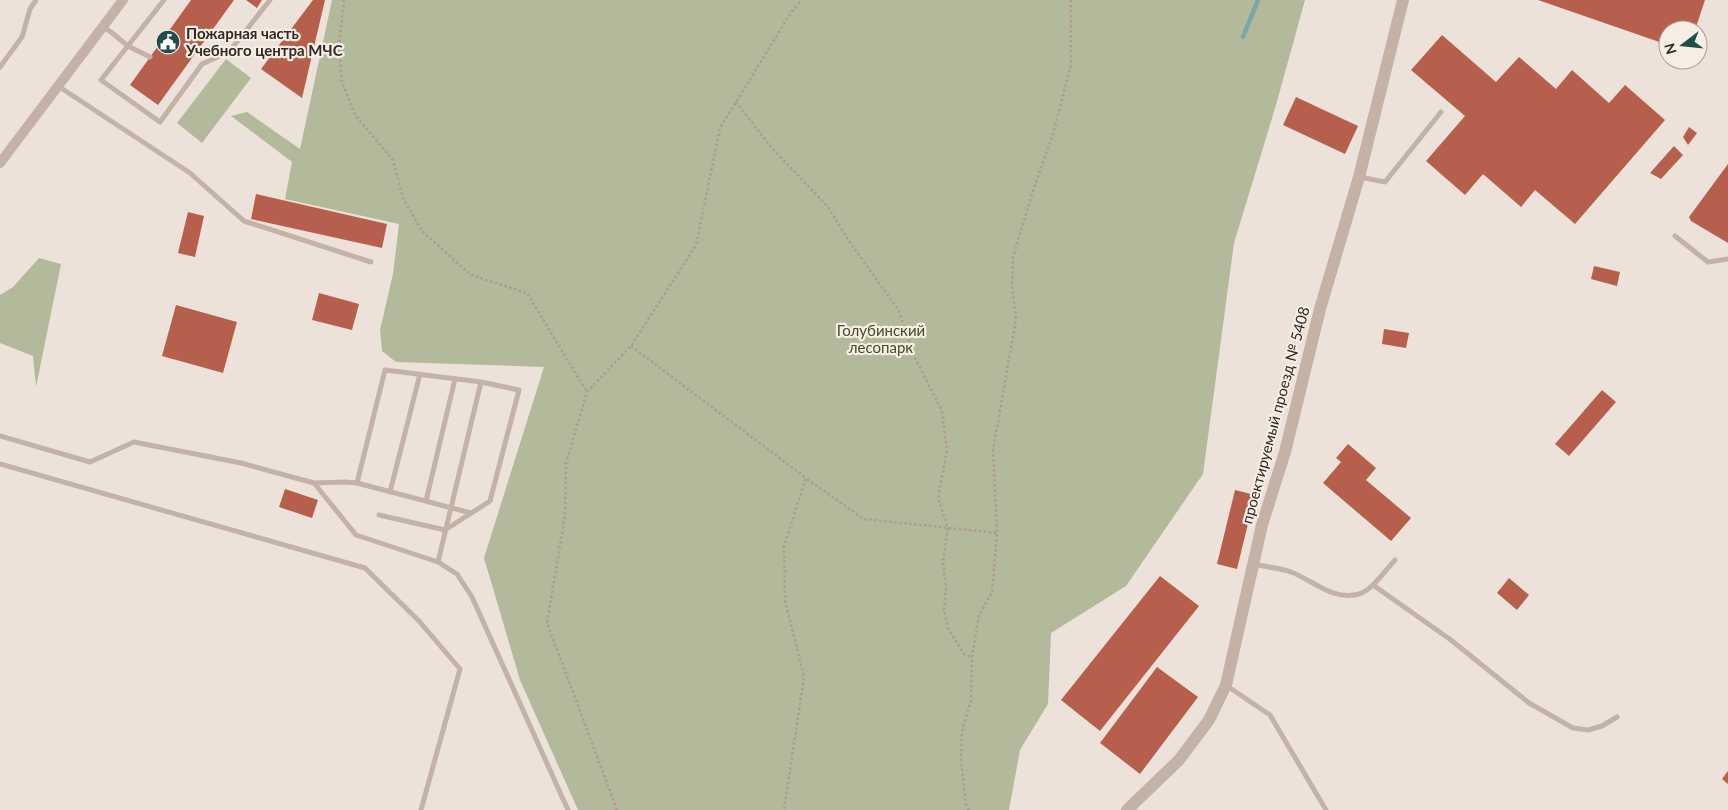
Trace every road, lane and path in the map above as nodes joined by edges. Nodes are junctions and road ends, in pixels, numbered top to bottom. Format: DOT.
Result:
graph roads {
  1 [pos="36,0"];
  2 [pos="123,0"];
  3 [pos="164,0"];
  4 [pos="270,0"];
  5 [pos="344,0"];
  6 [pos="802,0"];
  7 [pos="1071,0"];
  8 [pos="1403,0"];
  9 [pos="103,27"];
  10 [pos="128,46"];
  11 [pos="150,57"];
  12 [pos="0,67"];
  13 [pos="58,86"];
  14 [pos="736,102"];
  15 [pos="1441,112"];
  16 [pos="0,164"];
  17 [pos="1359,177"];
  18 [pos="1675,236"];
  19 [pos="1728,259"];
  20 [pos="370,262"];
  21 [pos="631,346"];
  22 [pos="420,374"];
  23 [pos="455,379"];
  24 [pos="481,382"];
  25 [pos="587,392"];
  26 [pos="0,436"];
  27 [pos="0,464"];
  28 [pos="806,478"];
  29 [pos="314,483"];
  30 [pos="357,483"];
  31 [pos="390,492"];
  32 [pos="426,501"];
  33 [pos="450,508"];
  34 [pos="471,513"];
  35 [pos="379,515"];
  36 [pos="948,528"];
  37 [pos="445,530"];
  38 [pos="997,533"];
  39 [pos="1395,560"];
  40 [pos="438,562"];
  41 [pos="1253,564"];
  42 [pos="1372,585"];
  43 [pos="972,658"];
  44 [pos="1226,685"];
  45 [pos="1617,716"];
  46 [pos="421,810"];
  47 [pos="568,810"];
  48 [pos="617,810"];
  49 [pos="784,810"];
  50 [pos="969,810"];
  51 [pos="1128,810"];
  52 [pos="1326,810"];
  1 -- 12 [label="lane"];
  2 -- 9 [label="street"];
  3 -- 10 [label="lane"];
  4 -- 10 [label="lane"];
  5 -- 25 [label="path"];
  6 -- 14 [label="path"];
  7 -- 38 [label="path"];
  8 -- 17 [label="street, проектируемый проезд № 5408"];
  9 -- 10 [label="lane"];
  9 -- 13 [label="street"];
  10 -- 11 [label="lane"];
  13 -- 16 [label="street"];
  13 -- 20 [label="lane"];
  14 -- 21 [label="path"];
  14 -- 36 [label="path"];
  15 -- 17 [label="lane"];
  17 -- 41 [label="street, проектируемый проезд № 5408"];
  18 -- 19 [label="lane"];
  21 -- 25 [label="path"];
  21 -- 28 [label="path"];
  22 -- 23 [label="lane"];
  22 -- 30 [label="lane"];
  22 -- 31 [label="lane"];
  23 -- 24 [label="lane"];
  23 -- 32 [label="lane"];
  24 -- 33 [label="lane"];
  24 -- 34 [label="lane"];
  25 -- 48 [label="path"];
  26 -- 29 [label="lane"];
  27 -- 46 [label="lane"];
  28 -- 36 [label="path"];
  28 -- 49 [label="path"];
  29 -- 30 [label="lane"];
  29 -- 40 [label="lane"];
  30 -- 31 [label="lane"];
  31 -- 32 [label="lane"];
  32 -- 33 [label="lane"];
  33 -- 34 [label="lane"];
  33 -- 37 [label="lane"];
  34 -- 37 [label="lane"];
  35 -- 37 [label="lane"];
  36 -- 38 [label="path"];
  36 -- 43 [label="path"];
  37 -- 40 [label="lane"];
  38 -- 43 [label="path"];
  39 -- 42 [label="lane"];
  40 -- 47 [label="lane"];
  41 -- 42 [label="lane"];
  41 -- 44 [label="street, проектируемый проезд № 5408"];
  42 -- 45 [label="lane"];
  43 -- 50 [label="path"];
  44 -- 51 [label="street, проектируемый проезд № 5408"];
  44 -- 52 [label="lane"];
}
